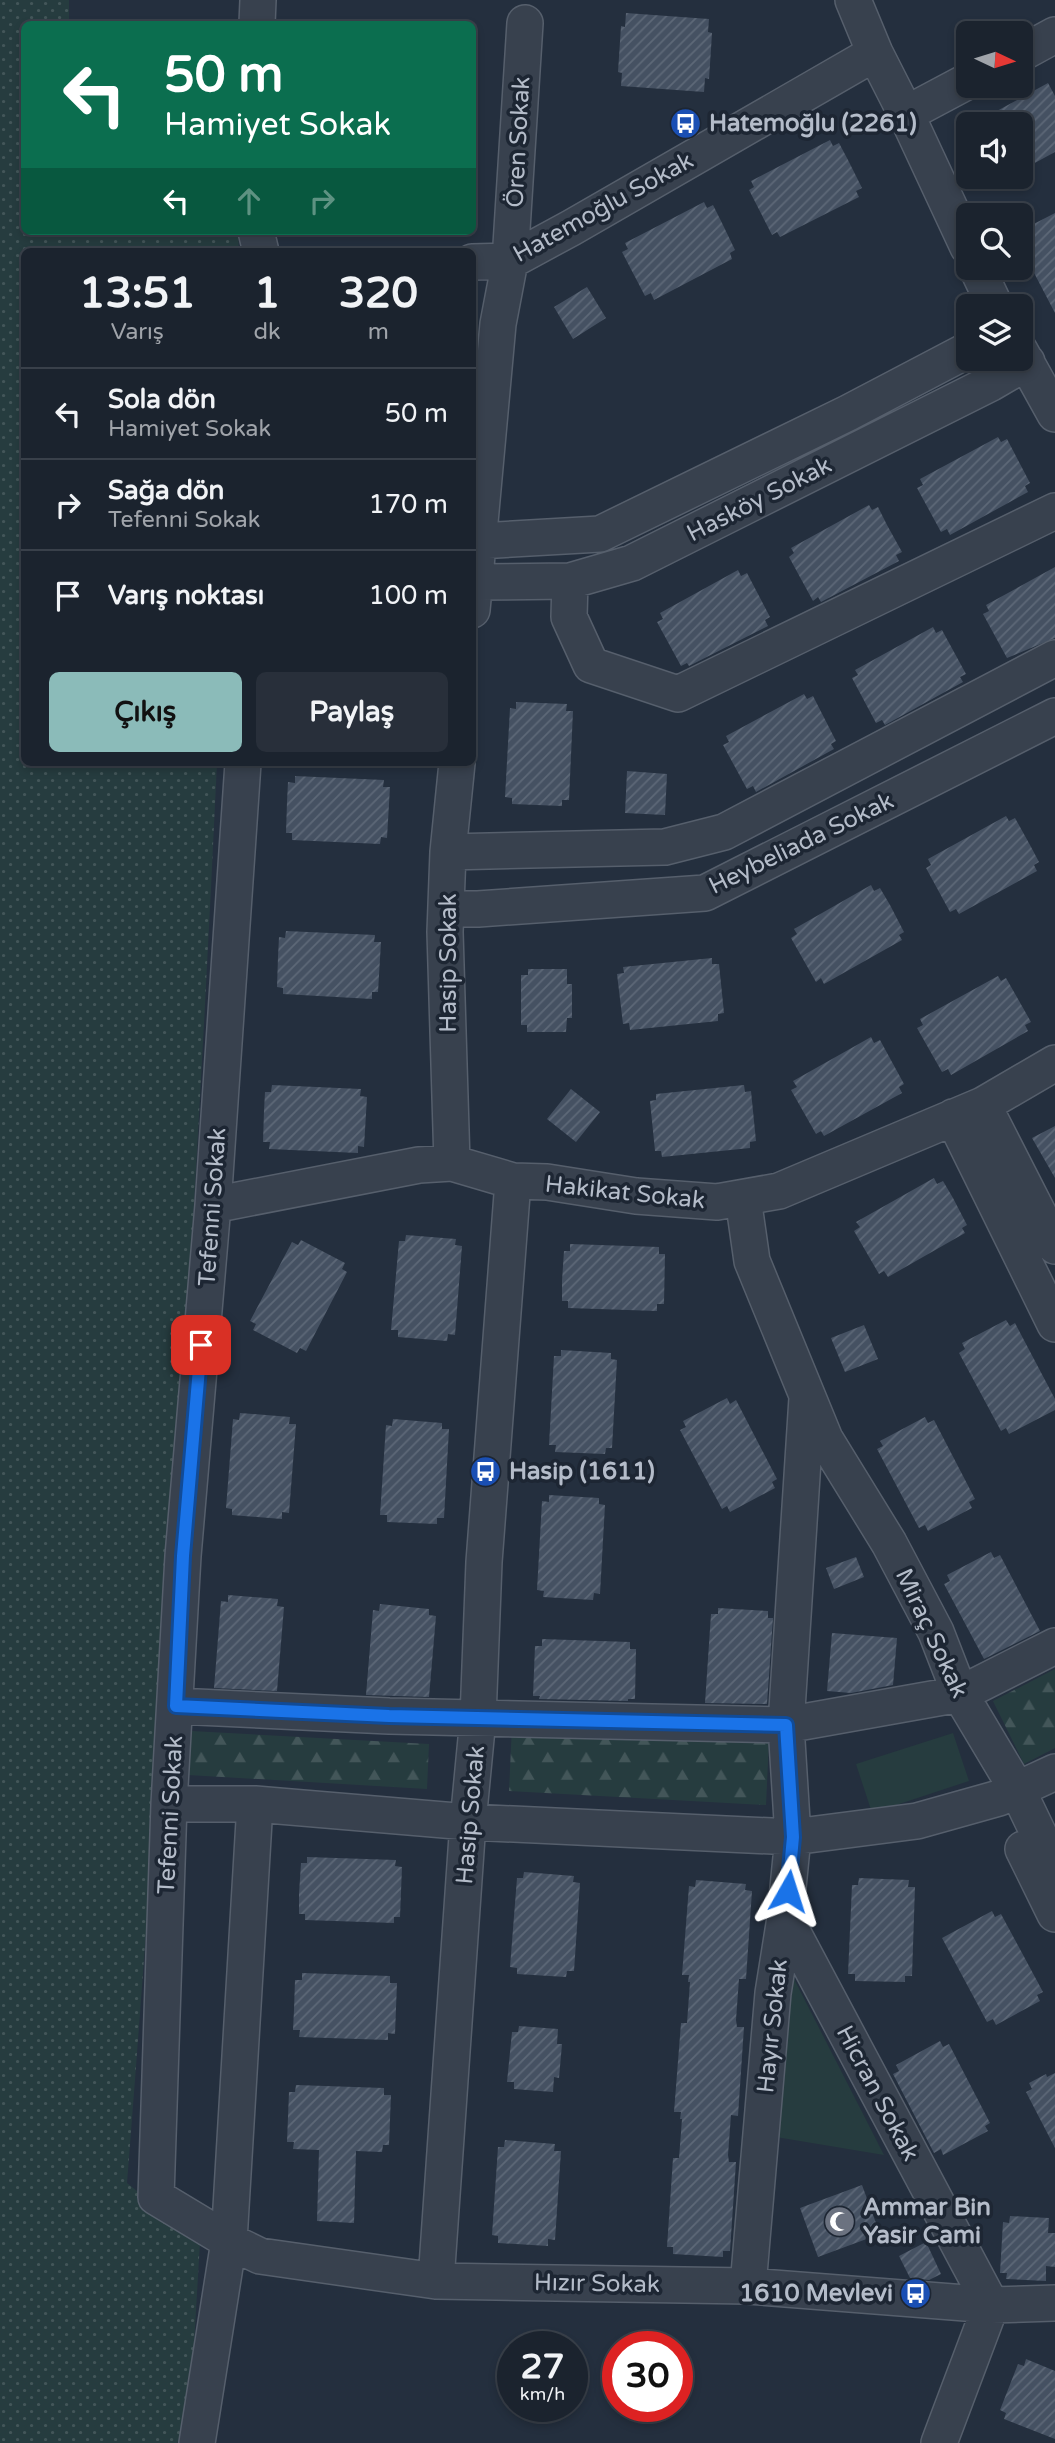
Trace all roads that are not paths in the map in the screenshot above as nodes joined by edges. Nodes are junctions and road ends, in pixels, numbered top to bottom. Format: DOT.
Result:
graph roads {
  1 [pos="258,0"];
  2 [pos="853,0"];
  3 [pos="257,21"];
  4 [pos="525,23"];
  5 [pos="1055,35"];
  6 [pos="1033,47"];
  7 [pos="875,53"];
  8 [pos="956,87"];
  9 [pos="906,114"];
  10 [pos="956,221"];
  11 [pos="510,261"];
  12 [pos="476,262"];
  13 [pos="956,356"];
  14 [pos="1005,371"];
  15 [pos="1032,371"];
  16 [pos="1055,414"];
  17 [pos="1055,512"];
  18 [pos="479,541"];
  19 [pos="476,574"];
  20 [pos="570,581"];
  21 [pos="476,596"];
  22 [pos="1055,659"];
  23 [pos="1055,716"];
  24 [pos="243,766"];
  25 [pos="457,766"];
  26 [pos="448,852"];
  27 [pos="446,908"];
  28 [pos="1055,1063"];
  29 [pos="968,1111"];
  30 [pos="452,1163"];
  31 [pos="513,1181"];
  32 [pos="743,1198"];
  33 [pos="214,1205"];
  34 [pos="1055,1247"];
  35 [pos="1055,1324"];
  36 [pos="807,1398"];
  37 [pos="1055,1646"];
  38 [pos="960,1695"];
  39 [pos="176,1706"];
  40 [pos="478,1718"];
  41 [pos="786,1725"];
  42 [pos="1055,1772"];
  43 [pos="1008,1795"];
  44 [pos="169,1804"];
  45 [pos="255,1804"];
  46 [pos="468,1822"];
  47 [pos="793,1837"];
  48 [pos="1055,1868"];
  49 [pos="1055,1914"];
  50 [pos="785,1918"];
  51 [pos="156,2197"];
  52 [pos="229,2241"];
  53 [pos="436,2281"];
  54 [pos="748,2286"];
  55 [pos="1055,2303"];
  56 [pos="991,2305"];
  57 [pos="197,2443"];
  58 [pos="939,2443"];
  1 -- 3 [label="street"];
  2 -- 7 [label="street"];
  4 -- 11 [label="street, Ören Sokak"];
  5 -- 6 [label="street"];
  7 -- 9 [label="street"];
  7 -- 11 [label="street, Hatemoğlu Sokak"];
  8 -- 9 [label="street"];
  9 -- 10 [label="street"];
  11 -- 12 [label="street, Hatemoğlu Sokak"];
  11 -- 18 [label="street"];
  13 -- 18 [label="street"];
  14 -- 20 [label="street, Hasköy Sokak"];
  15 -- 16 [label="street"];
  17 -- 20 [label="street"];
  18 -- 19 [label="street"];
  20 -- 21 [label="street, Hasköy Sokak"];
  22 -- 26 [label="street"];
  23 -- 27 [label="street, Heybeliada Sokak"];
  24 -- 33 [label="street, Tefenni Sokak"];
  25 -- 26 [label="street, Hasip Sokak"];
  26 -- 27 [label="street, Hasip Sokak"];
  27 -- 30 [label="street, Hasip Sokak"];
  28 -- 29 [label="street, Hakikat Sokak"];
  29 -- 32 [label="street, Hakikat Sokak"];
  29 -- 34 [label="street"];
  29 -- 35 [label="street"];
  30 -- 31 [label="street, Hakikat Sokak"];
  30 -- 33 [label="street, Hakikat Sokak"];
  31 -- 32 [label="street, Hakikat Sokak"];
  31 -- 40 [label="street, Hasip Sokak"];
  32 -- 36 [label="street, Miraç Sokak"];
  33 -- 39 [label="street, Tefenni Sokak"];
  36 -- 38 [label="street, Miraç Sokak"];
  36 -- 41 [label="street, Miraç Sokak"];
  37 -- 38 [label="street"];
  38 -- 41 [label="street"];
  38 -- 43 [label="street, Miraç Sokak"];
  39 -- 40 [label="street"];
  39 -- 44 [label="street, Tefenni Sokak"];
  40 -- 41 [label="street"];
  40 -- 46 [label="street, Hasip Sokak"];
  41 -- 47 [label="street, Hayır Sokak"];
  42 -- 43 [label="street"];
  43 -- 47 [label="street"];
  43 -- 48 [label="street, Miraç Sokak"];
  43 -- 49 [label="street"];
  44 -- 45 [label="street"];
  44 -- 51 [label="street, Tefenni Sokak"];
  45 -- 46 [label="street"];
  45 -- 52 [label="street"];
  46 -- 47 [label="street"];
  46 -- 53 [label="street, Hasip Sokak"];
  47 -- 50 [label="street, Hayır Sokak"];
  50 -- 54 [label="street, Hayır Sokak"];
  50 -- 56 [label="street, Hicran Sokak"];
  51 -- 52 [label="street, Hızır Sokak"];
  52 -- 53 [label="street, Hızır Sokak"];
  52 -- 57 [label="street"];
  53 -- 54 [label="street, Hızır Sokak"];
  54 -- 56 [label="street, Hızır Sokak"];
  55 -- 56 [label="street, Hızır Sokak"];
  56 -- 58 [label="street"];
}
